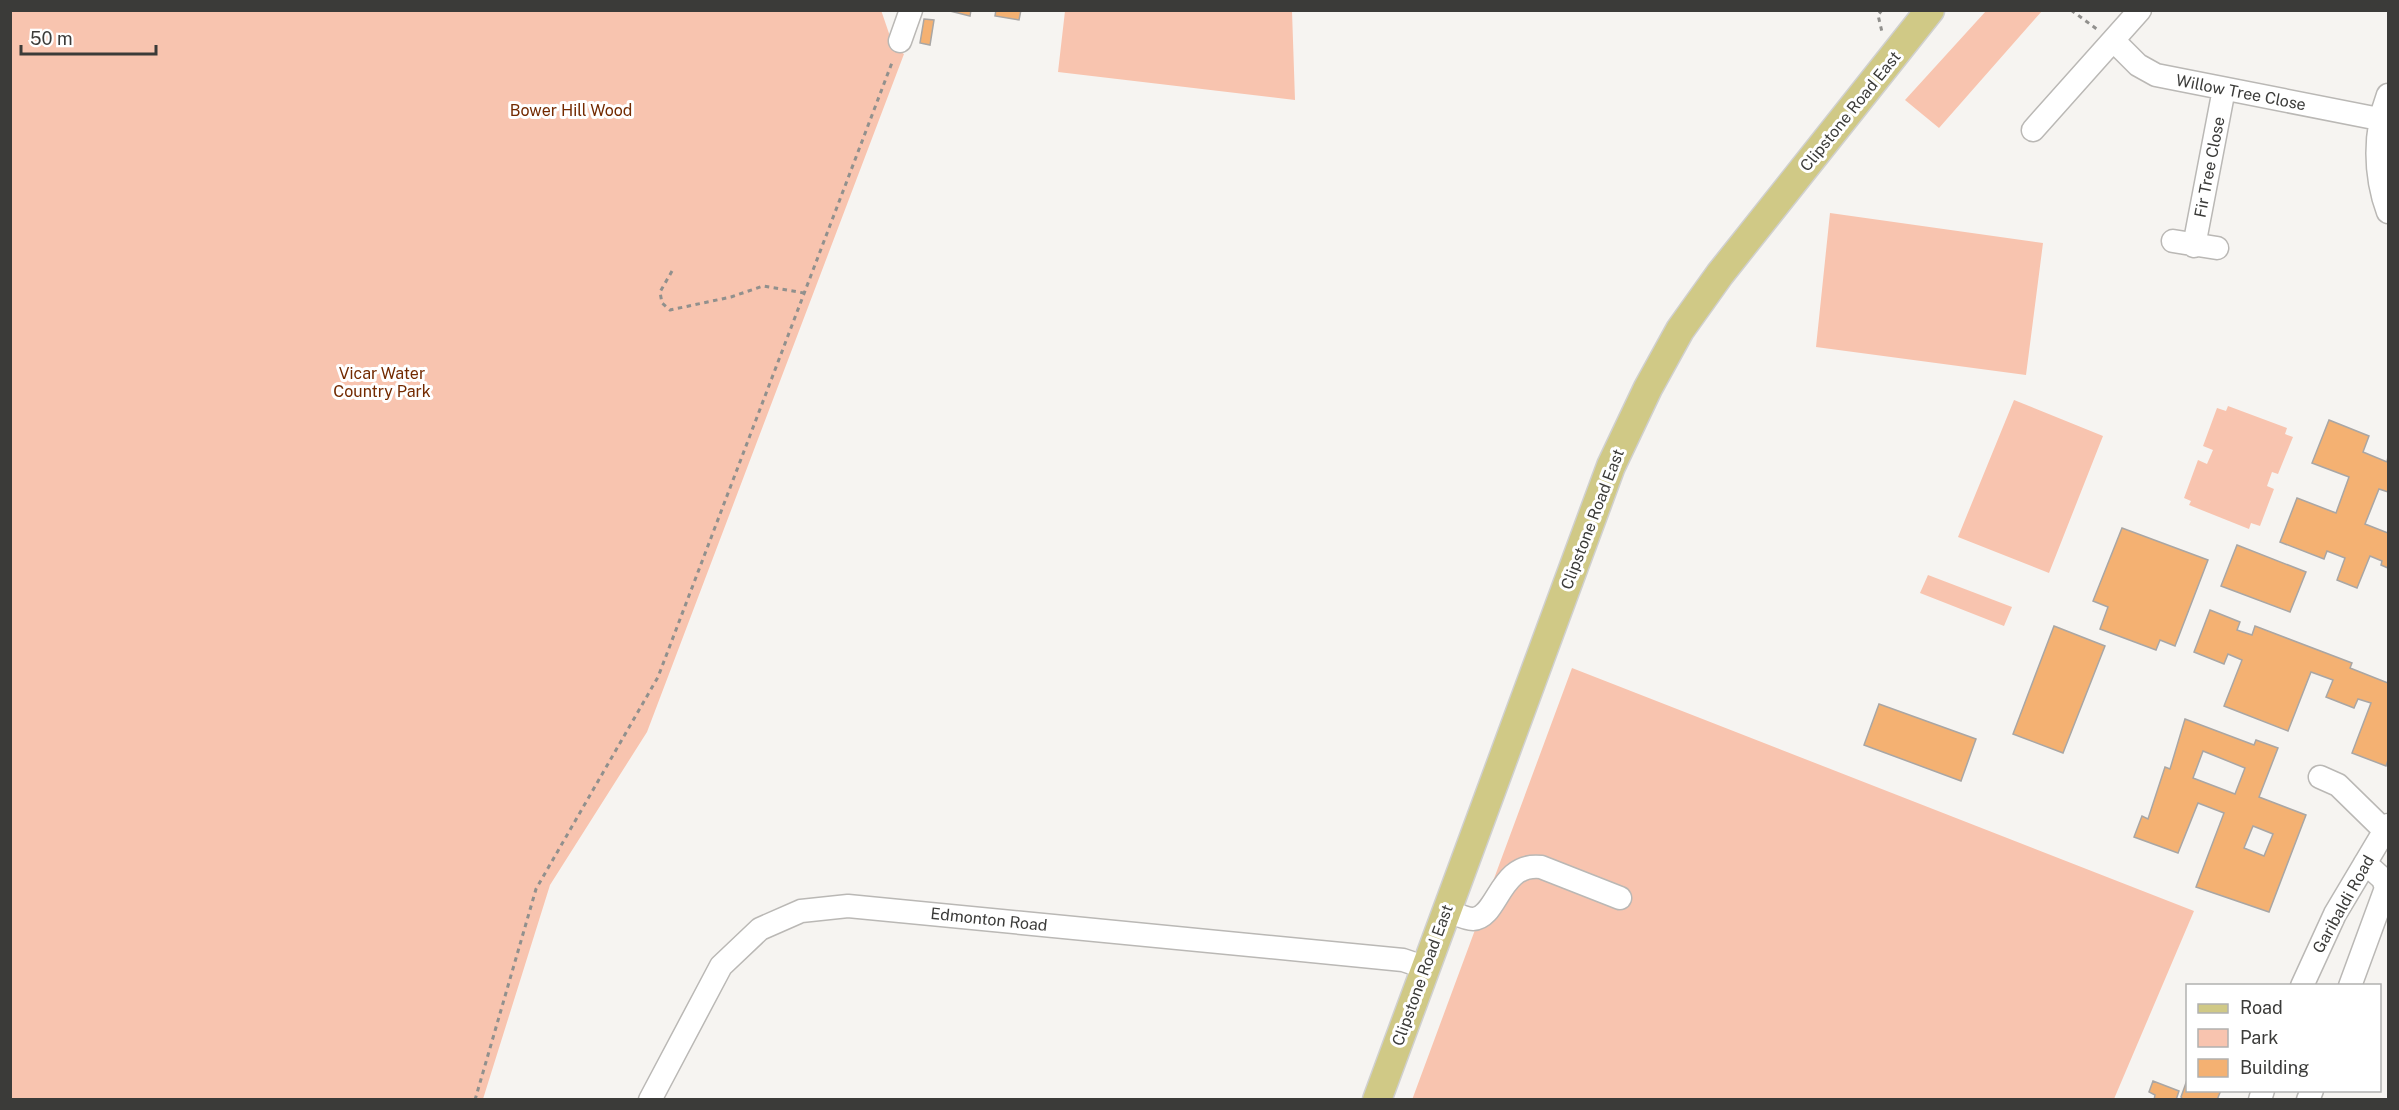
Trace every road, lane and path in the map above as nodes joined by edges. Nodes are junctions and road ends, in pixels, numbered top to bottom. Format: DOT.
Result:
graph roads {
  1 [pos="911,10"];
  2 [pos="1930,10"];
  3 [pos="2071,10"];
  4 [pos="2140,10"];
  5 [pos="900,41"];
  6 [pos="2114,41"];
  7 [pos="2224,89"];
  8 [pos="2388,95"];
  9 [pos="2379,119"];
  10 [pos="2033,130"];
  11 [pos="2388,212"];
  12 [pos="2217,248"];
  13 [pos="672,271"];
  14 [pos="804,293"];
  15 [pos="2320,777"];
  16 [pos="2387,828"];
  17 [pos="2365,863"];
  18 [pos="1620,898"];
  19 [pos="1446,910"];
  20 [pos="1424,967"];
  21 [pos="2303,984"];
  22 [pos="2351,984"];
  23 [pos="1378,1098"];
  24 [pos="475,1100"];
  25 [pos="650,1100"];
  1 -- 5 [label="street"];
  2 -- 19 [label="main road, Clipstone Road East"];
  3 -- 6 [label="path"];
  4 -- 6 [label="street"];
  5 -- 14 [label="path"];
  6 -- 7 [label="street, Willow Tree Close"];
  6 -- 10 [label="street"];
  7 -- 9 [label="street, Willow Tree Close"];
  7 -- 12 [label="street, Fir Tree Close"];
  8 -- 9 [label="street"];
  9 -- 11 [label="street"];
  13 -- 14 [label="path"];
  14 -- 24 [label="path"];
  15 -- 16 [label="street"];
  16 -- 17 [label="street, Garibaldi Road"];
  17 -- 21 [label="street, Garibaldi Road"];
  17 -- 22 [label="street"];
  18 -- 19 [label="street"];
  19 -- 20 [label="main road, Clipstone Road East"];
  20 -- 23 [label="main road, Clipstone Road East"];
  20 -- 25 [label="street, Edmonton Road"];
}
